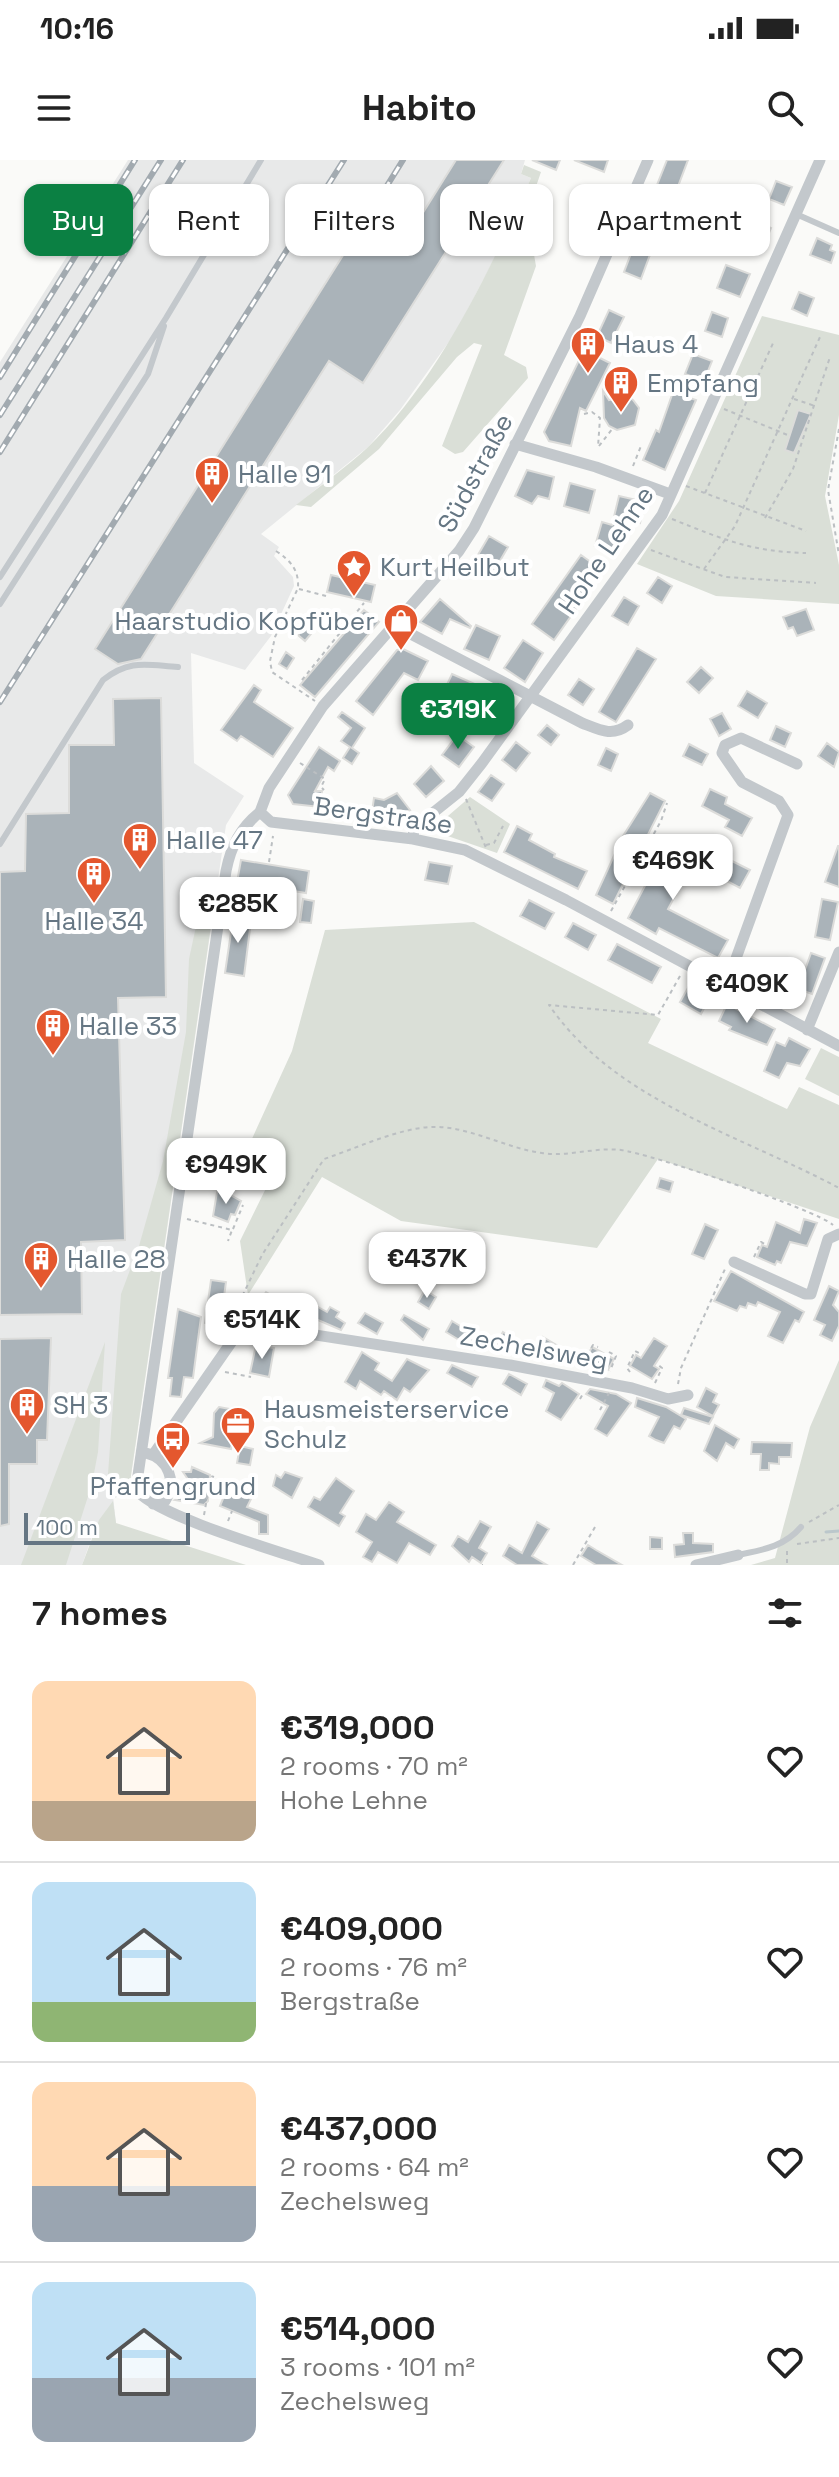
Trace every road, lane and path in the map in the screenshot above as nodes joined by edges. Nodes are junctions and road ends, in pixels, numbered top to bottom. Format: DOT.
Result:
graph roads {
  1 [pos="261,160"];
  2 [pos="648,160"];
  3 [pos="820,160"];
  4 [pos="796,214"];
  5 [pos="839,233"];
  6 [pos="166,318"];
  7 [pos="820,337"];
  8 [pos="774,341"];
  9 [pos="830,357"];
  10 [pos="793,399"];
  11 [pos="816,406"];
  12 [pos="720,408"];
  13 [pos="584,414"];
  14 [pos="741,416"];
  15 [pos="613,428"];
  16 [pos="839,429"];
  17 [pos="779,430"];
  18 [pos="790,436"];
  19 [pos="515,444"];
  20 [pos="641,446"];
  21 [pos="627,478"];
  22 [pos="686,486"];
  23 [pos="705,493"];
  24 [pos="670,494"];
  25 [pos="743,509"];
  26 [pos="669,518"];
  27 [pos="765,518"];
  28 [pos="806,531"];
  29 [pos="727,541"];
  30 [pos="648,549"];
  31 [pos="276,551"];
  32 [pos="806,553"];
  33 [pos="839,555"];
  34 [pos="704,569"];
  35 [pos="0,577"];
  36 [pos="816,583"];
  37 [pos="298,588"];
  38 [pos="326,596"];
  39 [pos="364,603"];
  40 [pos="0,604"];
  41 [pos="397,623"];
  42 [pos="178,667"];
  43 [pos="302,680"];
  44 [pos="529,696"];
  45 [pos="323,706"];
  46 [pos="628,725"];
  47 [pos="299,763"];
  48 [pos="797,764"];
  49 [pos="324,790"];
  50 [pos="465,797"];
  51 [pos="667,803"];
  52 [pos="260,812"];
  53 [pos="503,826"];
  54 [pos="275,830"];
  55 [pos="413,839"];
  56 [pos="0,844"];
  57 [pos="645,845"];
  58 [pos="485,846"];
  59 [pos="488,853"];
  60 [pos="269,862"];
  61 [pos="676,862"];
  62 [pos="609,916"];
  63 [pos="839,952"];
  64 [pos="682,971"];
  65 [pos="726,986"];
  66 [pos="807,1030"];
  67 [pos="839,1046"];
  68 [pos="839,1188"];
  69 [pos="243,1205"];
  70 [pos="190,1219"];
  71 [pos="232,1230"];
  72 [pos="837,1234"];
  73 [pos="228,1241"];
  74 [pos="765,1244"];
  75 [pos="730,1263"];
  76 [pos="751,1264"];
  77 [pos="239,1303"];
  78 [pos="598,1347"];
  79 [pos="609,1352"];
  80 [pos="641,1354"];
  81 [pos="657,1364"];
  82 [pos="215,1369"];
  83 [pos="630,1372"];
  84 [pos="251,1377"];
  85 [pos="591,1377"];
  86 [pos="610,1380"];
  87 [pos="678,1382"];
  88 [pos="653,1386"];
  89 [pos="688,1395"];
  90 [pos="600,1410"];
  91 [pos="147,1453"];
  92 [pos="214,1477"];
  93 [pos="136,1489"];
  94 [pos="112,1495"];
  95 [pos="153,1504"];
  96 [pos="839,1505"];
  97 [pos="203,1519"];
  98 [pos="595,1527"];
  99 [pos="801,1527"];
  100 [pos="839,1538"];
  101 [pos="738,1555"];
  102 [pos="319,1565"];
  103 [pos="573,1565"];
  104 [pos="696,1565"];
  105 [pos="787,1565"];
  1 -- 6 [label="lane"];
  2 -- 19 [label="street, Südstraße"];
  3 -- 4 [label="street, Hohe Lehne"];
  4 -- 5 [label="lane"];
  4 -- 24 [label="street, Hohe Lehne"];
  6 -- 35 [label="lane"];
  6 -- 40 [label="lane"];
  7 -- 10 [label="path"];
  8 -- 14 [label="path"];
  9 -- 11 [label="path"];
  10 -- 11 [label="path"];
  10 -- 17 [label="path"];
  11 -- 27 [label="path"];
  12 -- 14 [label="path"];
  13 -- 15 [label="path"];
  14 -- 17 [label="path"];
  14 -- 23 [label="path"];
  16 -- 33 [label="path"];
  17 -- 18 [label="path"];
  17 -- 25 [label="path"];
  19 -- 21 [label="street"];
  19 -- 41 [label="street, Südstraße"];
  20 -- 21 [label="path"];
  21 -- 24 [label="street"];
  22 -- 23 [label="path"];
  23 -- 25 [label="path"];
  24 -- 44 [label="street, Hohe Lehne"];
  25 -- 27 [label="path"];
  25 -- 29 [label="path"];
  26 -- 29 [label="path"];
  27 -- 28 [label="path"];
  29 -- 32 [label="path"];
  29 -- 34 [label="path"];
  30 -- 34 [label="path"];
  31 -- 37 [label="path"];
  34 -- 36 [label="path"];
  37 -- 38 [label="path"];
  37 -- 45 [label="path"];
  39 -- 43 [label="path"];
  41 -- 44 [label="street"];
  41 -- 45 [label="street, Südstraße"];
  42 -- 56 [label="lane"];
  44 -- 46 [label="street"];
  44 -- 55 [label="street, Hohe Lehne"];
  45 -- 52 [label="street, Südstraße"];
  47 -- 49 [label="path"];
  48 -- 65 [label="street"];
  50 -- 58 [label="path"];
  51 -- 57 [label="path"];
  52 -- 55 [label="street, Bergstraße"];
  52 -- 91 [label="street, Südstraße"];
  53 -- 58 [label="path"];
  54 -- 60 [label="path"];
  55 -- 65 [label="street, Bergstraße"];
  57 -- 61 [label="path"];
  57 -- 62 [label="path"];
  58 -- 59 [label="path"];
  63 -- 66 [label="street"];
  64 -- 68 [label="path"];
  65 -- 66 [label="street, Bergstraße"];
  66 -- 67 [label="street, Bergstraße"];
  69 -- 71 [label="path"];
  70 -- 71 [label="path"];
  71 -- 73 [label="path"];
  72 -- 75 [label="street"];
  72 -- 77 [label="path"];
  74 -- 76 [label="path"];
  75 -- 87 [label="path"];
  78 -- 85 [label="path"];
  79 -- 86 [label="path"];
  80 -- 83 [label="path"];
  81 -- 88 [label="path"];
  82 -- 84 [label="path"];
  82 -- 86 [label="street, Zechelsweg"];
  82 -- 91 [label="street, Zechelsweg"];
  86 -- 89 [label="street, Zechelsweg"];
  86 -- 90 [label="path"];
  91 -- 93 [label="street, Südstraße"];
  91 -- 95 [label="street"];
  92 -- 97 [label="path"];
  93 -- 94 [label="lane"];
  93 -- 95 [label="street"];
  95 -- 102 [label="street"];
  96 -- 99 [label="path"];
  98 -- 103 [label="path"];
  99 -- 101 [label="lane"];
  100 -- 105 [label="path"];
  101 -- 104 [label="street"];
}
